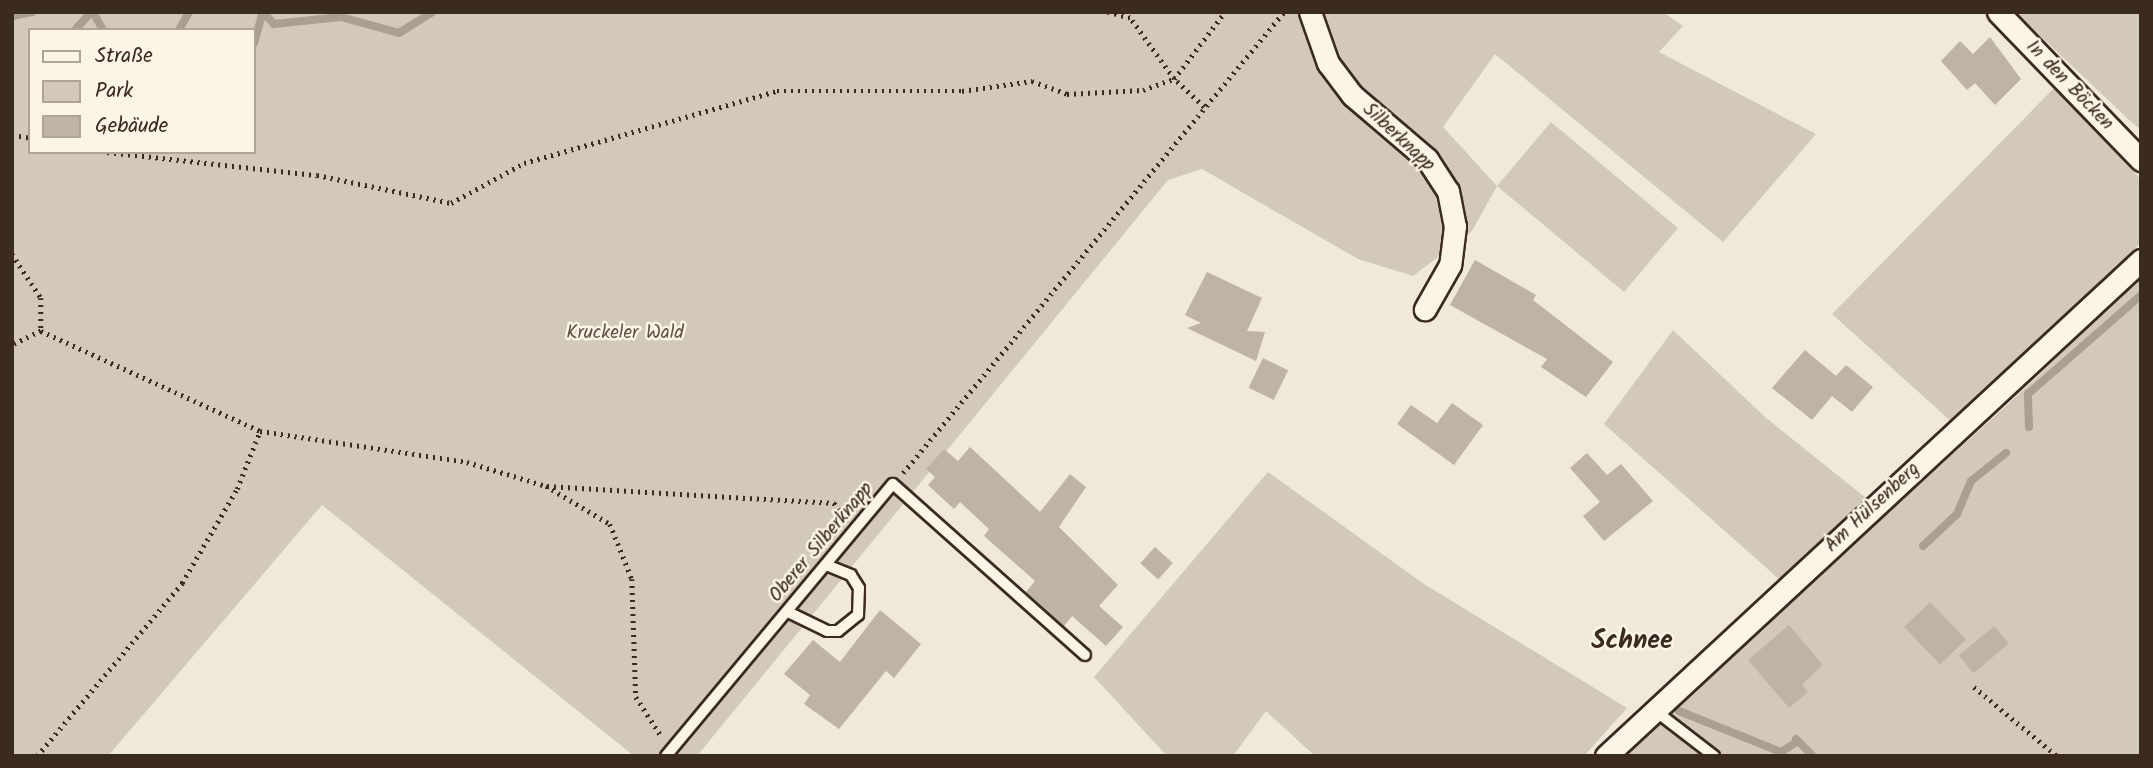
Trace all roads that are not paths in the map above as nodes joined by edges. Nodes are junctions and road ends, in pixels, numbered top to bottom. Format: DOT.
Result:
graph roads {
  1 [pos="1310,12"];
  2 [pos="1998,12"];
  3 [pos="2141,160"];
  4 [pos="2141,260"];
  5 [pos="1425,309"];
  6 [pos="826,565"];
  7 [pos="788,612"];
  8 [pos="1085,655"];
  9 [pos="1653,709"];
  10 [pos="668,753"];
  11 [pos="1606,756"];
  12 [pos="1714,756"];
  1 -- 5 [label="street, Silberknapp"];
  2 -- 3 [label="street, In den Böcken"];
  4 -- 9 [label="street, Am Hülsenberg"];
  6 -- 7 [label="lane, Oberer Silberknapp"];
  6 -- 7 [label="lane"];
  6 -- 8 [label="lane, Oberer Silberknapp"];
  7 -- 10 [label="lane, Oberer Silberknapp"];
  9 -- 11 [label="street, Am Hülsenberg"];
  9 -- 12 [label="lane"];
}
